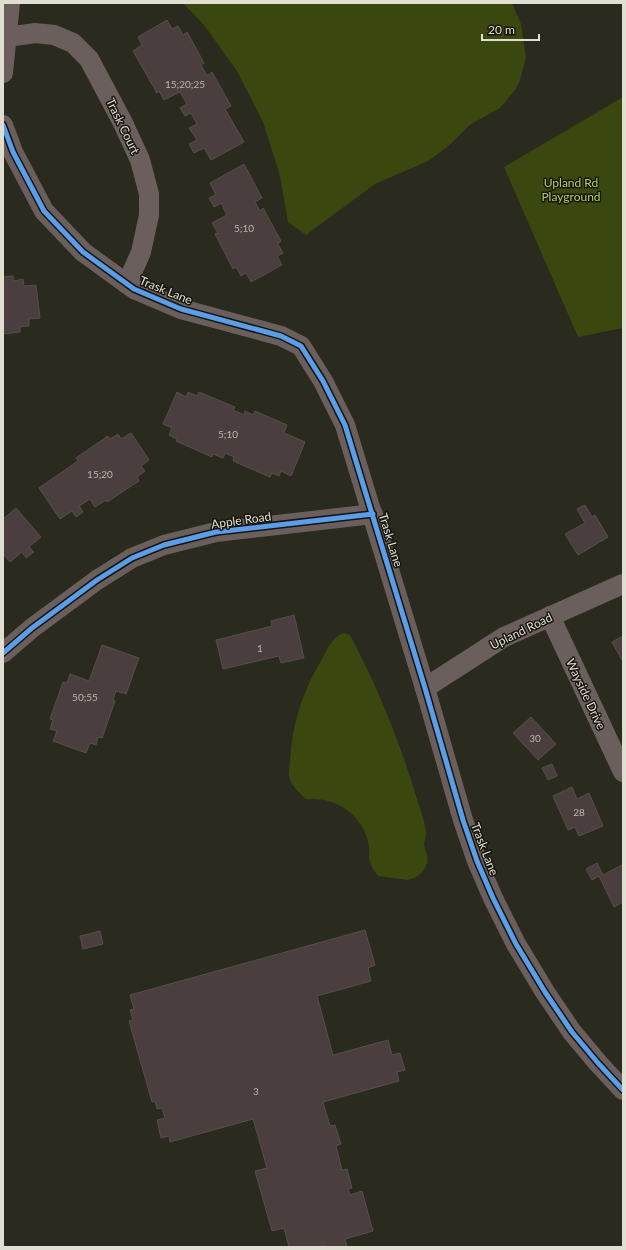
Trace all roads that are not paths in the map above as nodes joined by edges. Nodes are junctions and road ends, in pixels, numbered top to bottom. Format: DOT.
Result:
graph roads {
  1 [pos="10,3"];
  2 [pos="6,37"];
  3 [pos="3,73"];
  4 [pos="3,125"];
  5 [pos="128,284"];
  6 [pos="373,514"];
  7 [pos="623,584"];
  8 [pos="550,616"];
  9 [pos="3,653"];
  10 [pos="425,688"];
  11 [pos="623,772"];
  12 [pos="623,1090"];
  1 -- 2 [label="street"];
  2 -- 3 [label="street"];
  2 -- 5 [label="street, Trask Court"];
  4 -- 5 [label="street, Trask Lane"];
  5 -- 6 [label="street, Trask Lane"];
  6 -- 9 [label="street, Apple Road"];
  6 -- 10 [label="street, Trask Lane"];
  7 -- 8 [label="street, Upland Road"];
  8 -- 10 [label="street, Upland Road"];
  8 -- 11 [label="street, Wayside Drive"];
  10 -- 12 [label="street, Trask Lane"];
}
